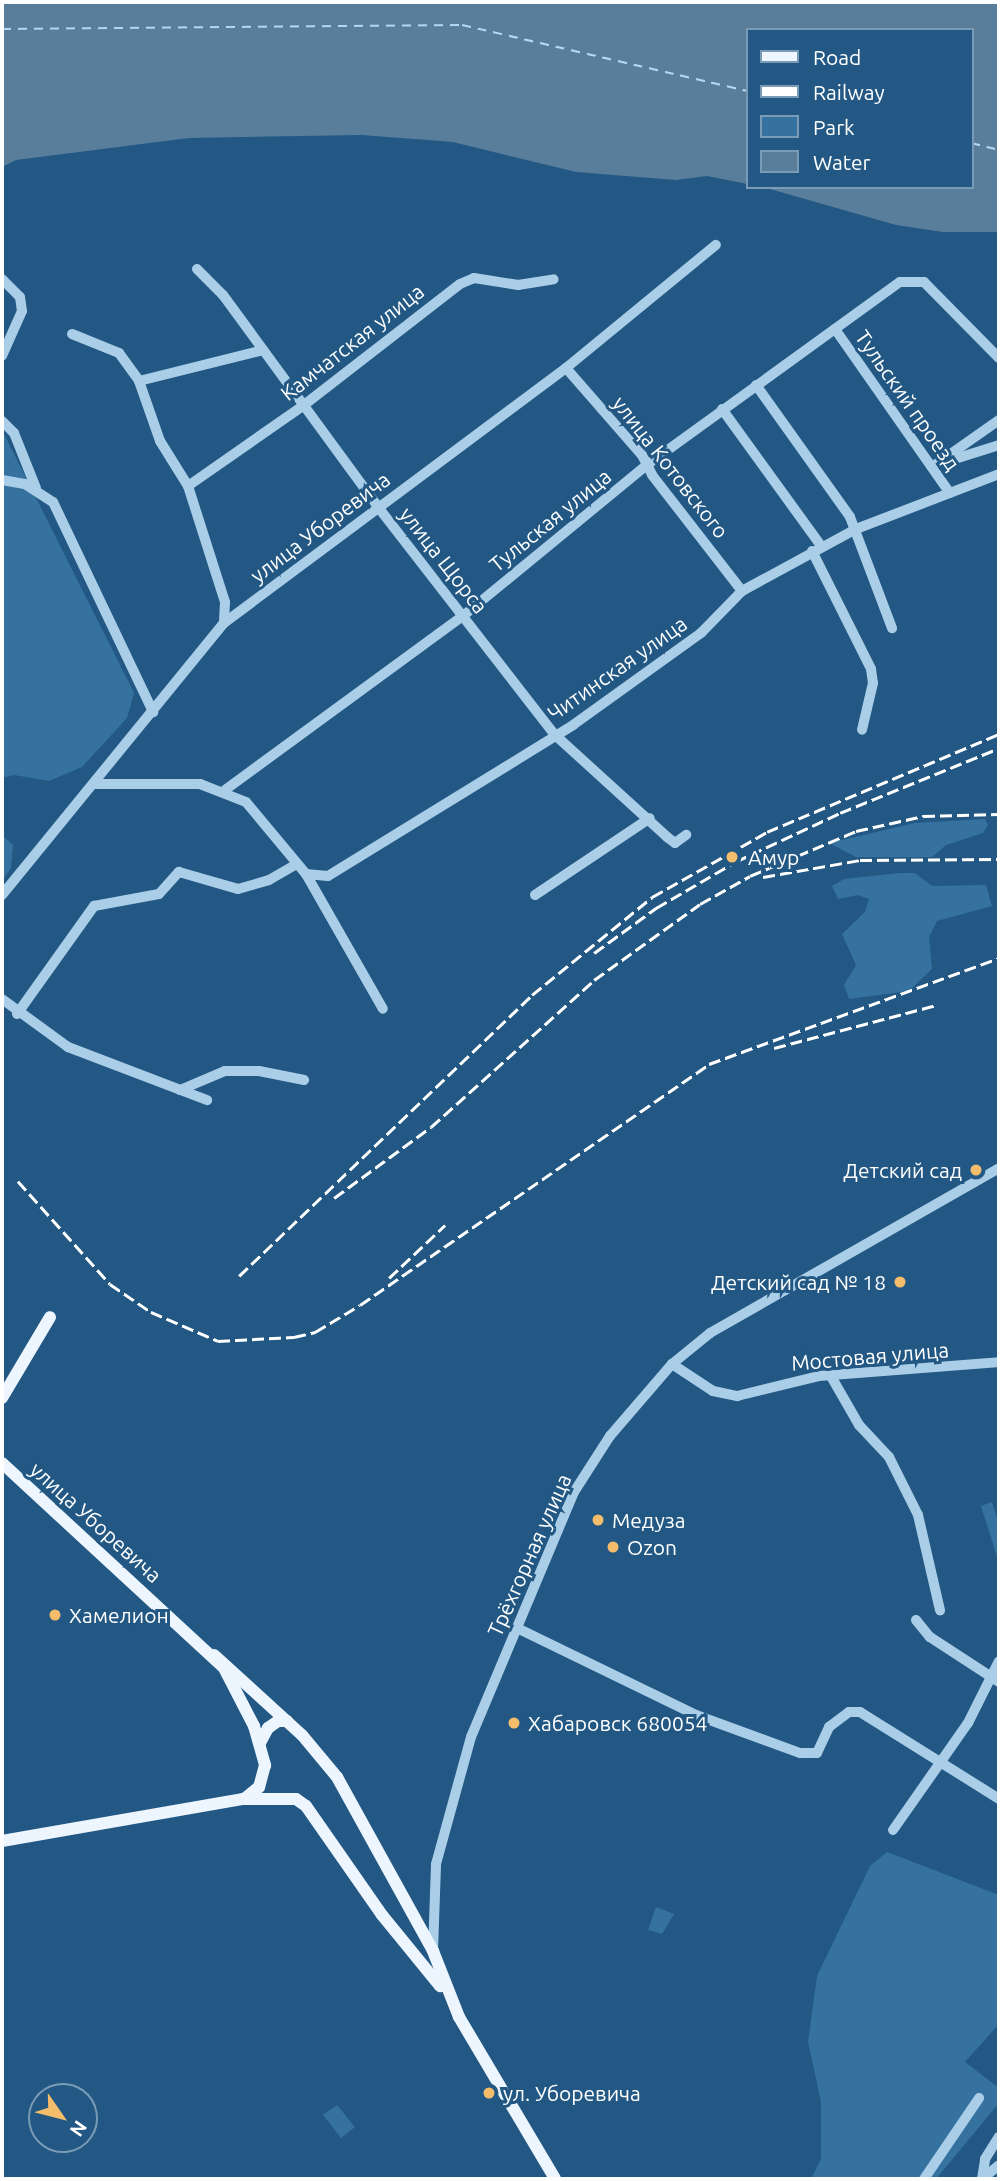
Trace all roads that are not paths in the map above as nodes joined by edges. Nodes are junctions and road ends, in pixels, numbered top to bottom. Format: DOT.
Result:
graph roads {
  1 [pos="716,245"];
  2 [pos="197,269"];
  3 [pos="2,279"];
  4 [pos="554,279"];
  5 [pos="835,329"];
  6 [pos="72,334"];
  7 [pos="262,350"];
  8 [pos="2,356"];
  9 [pos="999,358"];
  10 [pos="566,368"];
  11 [pos="139,381"];
  12 [pos="756,385"];
  13 [pos="303,405"];
  14 [pos="722,409"];
  15 [pos="999,420"];
  16 [pos="2,421"];
  17 [pos="999,445"];
  18 [pos="647,465"];
  19 [pos="932,467"];
  20 [pos="999,474"];
  21 [pos="2,480"];
  22 [pos="188,486"];
  23 [pos="36,488"];
  24 [pos="950,493"];
  25 [pos="378,507"];
  26 [pos="856,529"];
  27 [pos="817,549"];
  28 [pos="742,591"];
  29 [pos="463,616"];
  30 [pos="224,624"];
  31 [pos="892,628"];
  32 [pos="153,712"];
  33 [pos="862,730"];
  34 [pos="554,734"];
  35 [pos="95,784"];
  36 [pos="225,790"];
  37 [pos="650,818"];
  38 [pos="686,835"];
  39 [pos="297,864"];
  40 [pos="306,874"];
  41 [pos="2,895"];
  42 [pos="535,895"];
  43 [pos="2,999"];
  44 [pos="383,1009"];
  45 [pos="16,1014"];
  46 [pos="304,1080"];
  47 [pos="180,1090"];
  48 [pos="208,1100"];
  49 [pos="999,1168"];
  50 [pos="50,1317"];
  51 [pos="999,1362"];
  52 [pos="671,1364"];
  53 [pos="832,1378"];
  54 [pos="2,1398"];
  55 [pos="2,1463"];
  56 [pos="940,1610"];
  57 [pos="916,1620"];
  58 [pos="517,1628"];
  59 [pos="214,1654"];
  60 [pos="999,1661"];
  61 [pos="995,1680"];
  62 [pos="287,1721"];
  63 [pos="260,1743"];
  64 [pos="942,1761"];
  65 [pos="243,1799"];
  66 [pos="999,1799"];
  67 [pos="893,1830"];
  68 [pos="2,1841"];
  69 [pos="434,1912"];
  70 [pos="416,1920"];
  71 [pos="433,1951"];
  72 [pos="452,2004"];
  73 [pos="979,2098"];
  74 [pos="999,2137"];
  75 [pos="999,2165"];
  76 [pos="555,2179"];
  77 [pos="924,2179"];
  78 [pos="982,2179"];
  1 -- 10 [label="street, улица Уборевича"];
  2 -- 7 [label="street, улица Щорса"];
  3 -- 8 [label="street"];
  4 -- 13 [label="street, Камчатская улица"];
  5 -- 9 [label="street, Тульская улица"];
  5 -- 12 [label="street, Тульская улица"];
  5 -- 19 [label="street, Тульский проезд"];
  6 -- 11 [label="street"];
  7 -- 11 [label="street"];
  7 -- 13 [label="street, улица Щорса"];
  10 -- 18 [label="street, улица Котовского"];
  10 -- 25 [label="street, улица Уборевича"];
  11 -- 22 [label="street"];
  12 -- 14 [label="street, Тульская улица"];
  12 -- 26 [label="street"];
  13 -- 22 [label="street, Камчатская улица"];
  13 -- 25 [label="street, улица Щорса"];
  14 -- 18 [label="street, Тульская улица"];
  14 -- 27 [label="street"];
  15 -- 19 [label="street"];
  16 -- 23 [label="street"];
  17 -- 19 [label="street"];
  18 -- 28 [label="street, улица Котовского"];
  18 -- 29 [label="street, Тульская улица"];
  19 -- 24 [label="street, Тульский проезд"];
  20 -- 24 [label="street, Читинская улица"];
  21 -- 23 [label="street"];
  22 -- 30 [label="street"];
  23 -- 32 [label="street"];
  24 -- 26 [label="street, Читинская улица"];
  25 -- 29 [label="street, улица Щорса"];
  25 -- 30 [label="street, улица Уборевича"];
  26 -- 27 [label="street, Читинская улица"];
  26 -- 31 [label="street"];
  27 -- 28 [label="street, Читинская улица"];
  27 -- 33 [label="street"];
  28 -- 34 [label="street, Читинская улица"];
  29 -- 34 [label="street, улица Щорса"];
  29 -- 36 [label="street, Тульская улица"];
  30 -- 32 [label="street, улица Уборевича"];
  32 -- 35 [label="street, улица Уборевича"];
  34 -- 37 [label="street, улица Щорса"];
  34 -- 40 [label="street, Читинская улица"];
  35 -- 36 [label="street"];
  35 -- 41 [label="street, улица Уборевича"];
  36 -- 39 [label="street"];
  37 -- 38 [label="street, улица Щорса"];
  37 -- 42 [label="street"];
  39 -- 40 [label="street"];
  39 -- 45 [label="street"];
  40 -- 44 [label="street"];
  43 -- 45 [label="street"];
  45 -- 47 [label="street"];
  46 -- 47 [label="street"];
  47 -- 48 [label="street"];
  49 -- 52 [label="street, Трёхгорная улица"];
  50 -- 54 [label="main road"];
  51 -- 53 [label="street, Мостовая улица"];
  52 -- 53 [label="street, Мостовая улица"];
  52 -- 58 [label="street, Трёхгорная улица"];
  53 -- 56 [label="street"];
  55 -- 59 [label="main road, улица Уборевича"];
  57 -- 61 [label="street"];
  58 -- 64 [label="street"];
  58 -- 69 [label="street, Трёхгорная улица"];
  59 -- 62 [label="main road"];
  59 -- 63 [label="main road, улица Уборевича"];
  60 -- 61 [label="street"];
  61 -- 64 [label="street"];
  62 -- 63 [label="main road"];
  62 -- 70 [label="main road"];
  63 -- 65 [label="main road"];
  64 -- 66 [label="street"];
  64 -- 67 [label="street"];
  65 -- 68 [label="main road"];
  65 -- 72 [label="main road"];
  69 -- 70 [label="street"];
  69 -- 71 [label="street, Трёхгорная улица"];
  70 -- 71 [label="main road"];
  71 -- 72 [label="main road"];
  72 -- 76 [label="main road"];
  73 -- 77 [label="street"];
  74 -- 78 [label="street"];
  75 -- 78 [label="street"];
}
